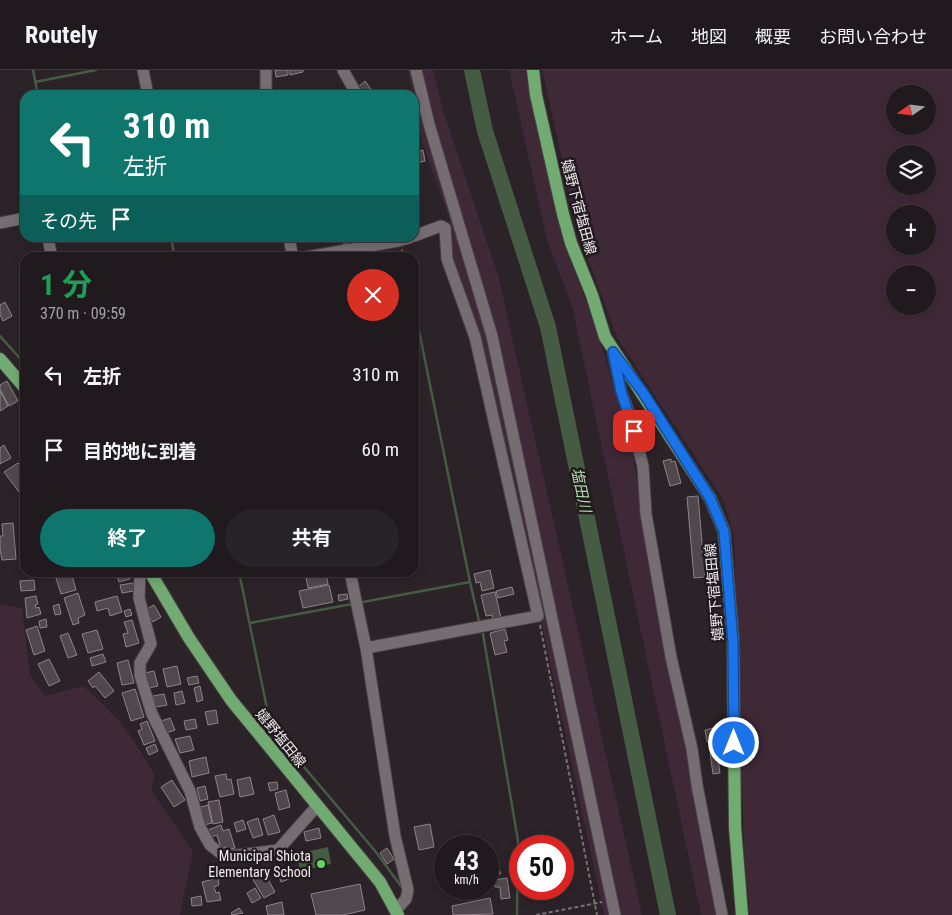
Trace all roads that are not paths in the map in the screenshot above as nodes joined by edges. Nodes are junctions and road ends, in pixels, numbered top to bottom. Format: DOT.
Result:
graph roads {
  1 [pos="143,70"];
  2 [pos="266,70"];
  3 [pos="343,70"];
  4 [pos="416,70"];
  5 [pos="533,72"];
  6 [pos="147,90"];
  7 [pos="266,90"];
  8 [pos="354,90"];
  9 [pos="20,219"];
  10 [pos="0,223"];
  11 [pos="419,234"];
  12 [pos="385,242"];
  13 [pos="333,252"];
  14 [pos="613,352"];
  15 [pos="0,359"];
  16 [pos="20,382"];
  17 [pos="140,577"];
  18 [pos="153,577"];
  19 [pos="351,577"];
  20 [pos="366,648"];
  21 [pos="317,806"];
  22 [pos="397,913"];
  23 [pos="615,915"];
  24 [pos="722,915"];
  25 [pos="742,915"];
  1 -- 6 [label="street"];
  2 -- 7 [label="street"];
  3 -- 8 [label="street"];
  4 -- 23 [label="street"];
  5 -- 14 [label="main road, 嬉野下宿塩田線"];
  9 -- 10 [label="street"];
  11 -- 20 [label="street"];
  12 -- 13 [label="street"];
  14 -- 24 [label="street"];
  14 -- 25 [label="main road, 嬉野下宿塩田線"];
  15 -- 16 [label="main road"];
  17 -- 21 [label="street"];
  18 -- 21 [label="main road, 嬉野塩田線"];
  19 -- 20 [label="street"];
  20 -- 22 [label="street"];
  21 -- 22 [label="main road, 嬉野塩田線"];
}
